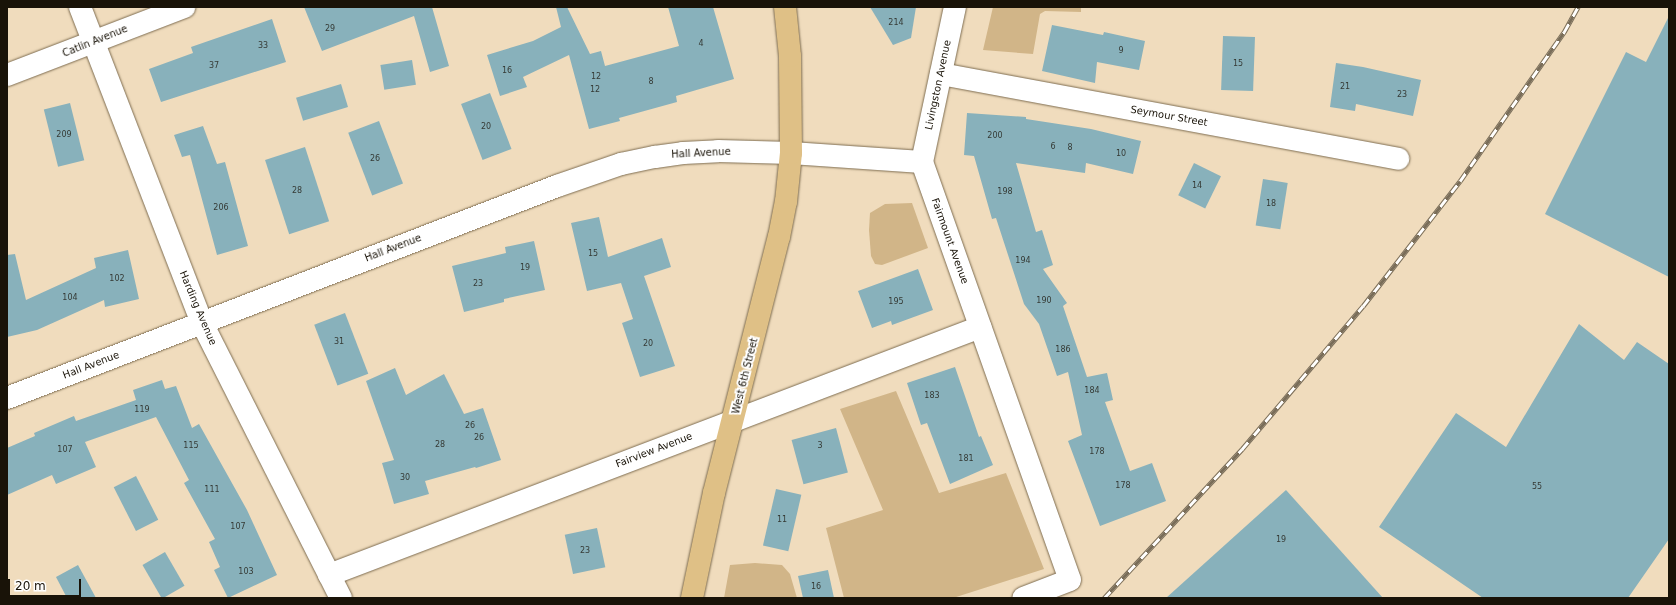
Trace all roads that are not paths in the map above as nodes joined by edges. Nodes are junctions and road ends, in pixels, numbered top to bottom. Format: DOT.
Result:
graph roads {
  1 [pos="80,7"];
  2 [pos="184,7"];
  3 [pos="784,7"];
  4 [pos="955,7"];
  5 [pos="93,42"];
  6 [pos="941,74"];
  7 [pos="7,75"];
  8 [pos="791,152"];
  9 [pos="1398,159"];
  10 [pos="922,162"];
  11 [pos="202,323"];
  12 [pos="980,327"];
  13 [pos="7,398"];
  14 [pos="734,419"];
  15 [pos="329,575"];
  16 [pos="341,598"];
  17 [pos="692,598"];
  18 [pos="1023,598"];
  1 -- 5 [label="street, Harding Avenue"];
  2 -- 5 [label="street, Catlin Avenue"];
  3 -- 8 [label="main road"];
  4 -- 6 [label="street, Livingston Avenue"];
  5 -- 7 [label="street, Catlin Avenue"];
  5 -- 11 [label="street, Harding Avenue"];
  6 -- 9 [label="street, Seymour Street"];
  6 -- 10 [label="street, Livingston Avenue"];
  8 -- 10 [label="street"];
  8 -- 11 [label="street, Hall Avenue"];
  8 -- 14 [label="main road, West 6th Street"];
  10 -- 12 [label="street, Fairmount Avenue"];
  11 -- 13 [label="street, Hall Avenue"];
  11 -- 15 [label="street, Harding Avenue"];
  12 -- 14 [label="street, Fairview Avenue"];
  12 -- 18 [label="street, Fairmount Avenue"];
  14 -- 15 [label="street, Fairview Avenue"];
  14 -- 17 [label="main road, West 6th Street"];
  15 -- 16 [label="street, Harding Avenue"];
}
